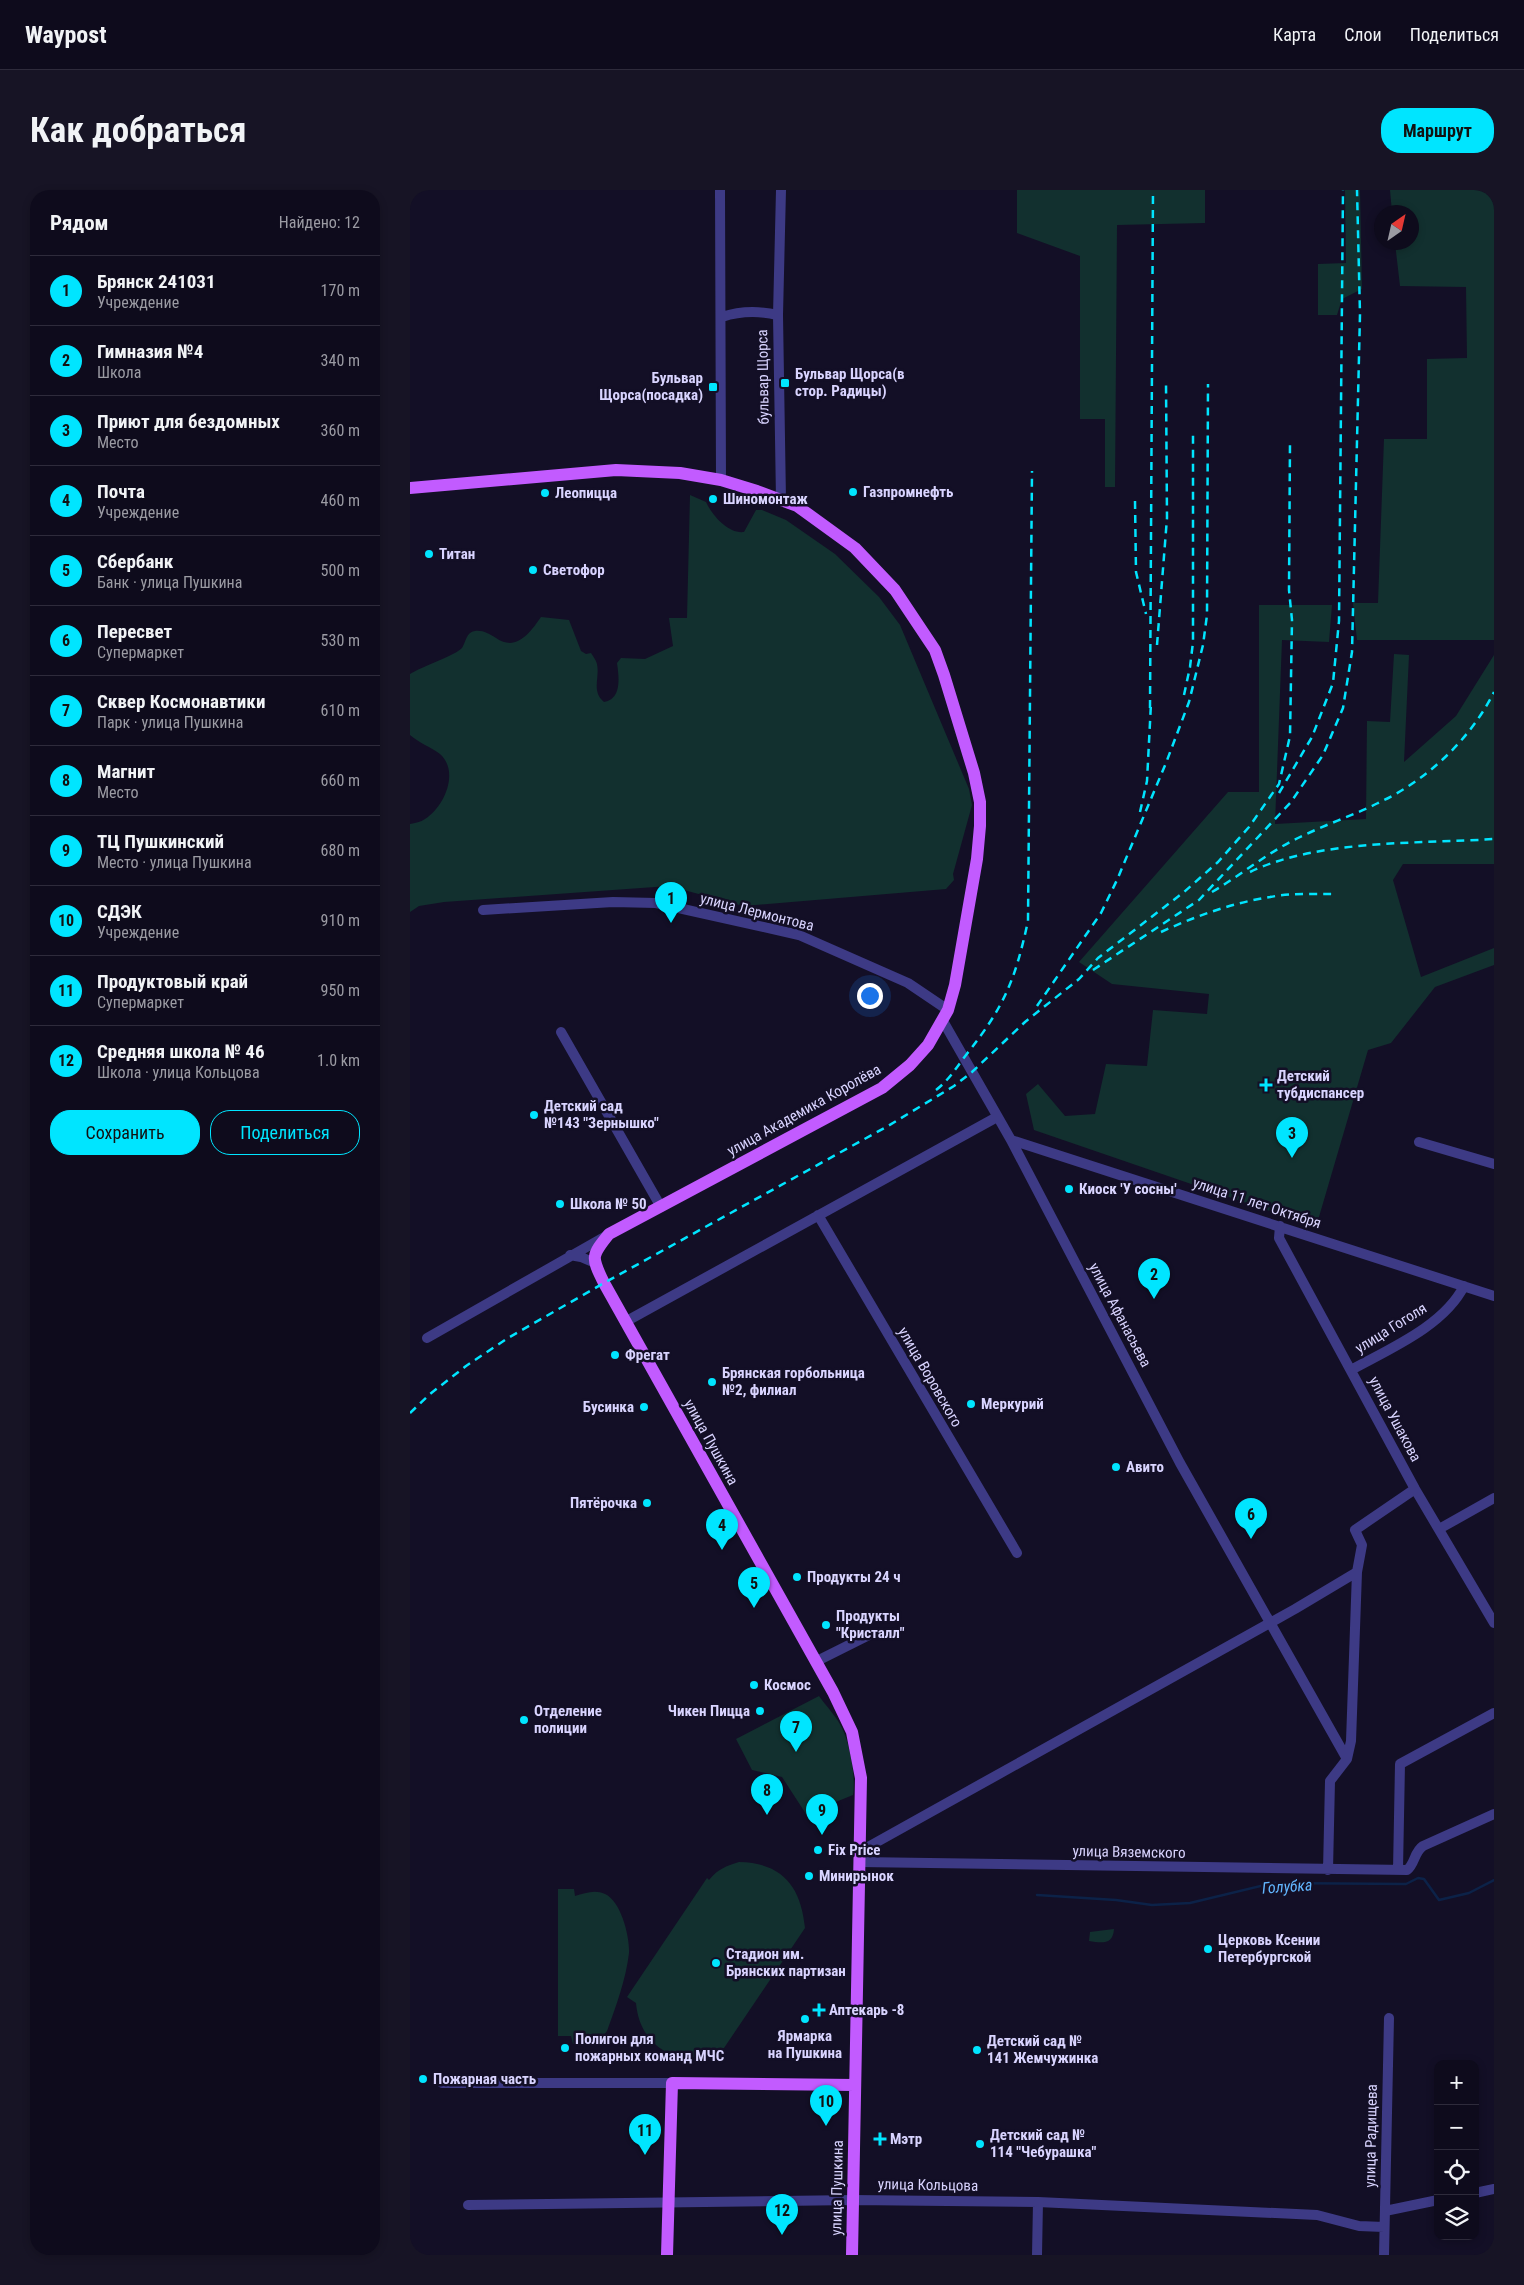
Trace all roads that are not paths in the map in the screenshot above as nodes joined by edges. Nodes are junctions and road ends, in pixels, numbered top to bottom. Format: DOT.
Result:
graph roads {
  1 [pos="720,190"];
  2 [pos="781,190"];
  3 [pos="778,315"];
  4 [pos="722,317"];
  5 [pos="721,480"];
  6 [pos="410,488"];
  7 [pos="782,500"];
  8 [pos="483,910"];
  9 [pos="945,1015"];
  10 [pos="561,1032"];
  11 [pos="997,1117"];
  12 [pos="1011,1140"];
  13 [pos="1419,1142"];
  14 [pos="1494,1164"];
  15 [pos="661,1207"];
  16 [pos="818,1215"];
  17 [pos="1280,1226"];
  18 [pos="609,1234"];
  19 [pos="570,1255"];
  20 [pos="595,1263"];
  21 [pos="1464,1286"];
  22 [pos="1494,1296"];
  23 [pos="625,1322"];
  24 [pos="426,1338"];
  25 [pos="1351,1370"];
  26 [pos="1415,1489"];
  27 [pos="1494,1498"];
  28 [pos="1439,1529"];
  29 [pos="1017,1553"];
  30 [pos="1357,1572"];
  31 [pos="1269,1623"];
  32 [pos="1494,1623"];
  33 [pos="869,1635"];
  34 [pos="817,1661"];
  35 [pos="1494,1713"];
  36 [pos="1347,1759"];
  37 [pos="1494,1814"];
  38 [pos="859,1857"];
  39 [pos="1328,1870"];
  40 [pos="1398,1870"];
  41 [pos="1389,2018"];
  42 [pos="442,2083"];
  43 [pos="672,2083"];
  44 [pos="855,2085"];
  45 [pos="1494,2189"];
  46 [pos="1479,2192"];
  47 [pos="853,2200"];
  48 [pos="1434,2201"];
  49 [pos="669,2202"];
  50 [pos="1038,2202"];
  51 [pos="468,2205"];
  52 [pos="1385,2211"];
  53 [pos="1384,2228"];
  54 [pos="667,2255"];
  55 [pos="852,2255"];
  56 [pos="1037,2255"];
  57 [pos="1384,2255"];
  1 -- 4 [label="street"];
  2 -- 3 [label="street, бульвар Щорса"];
  3 -- 4 [label="street"];
  3 -- 7 [label="street, бульвар Щорса"];
  4 -- 5 [label="street"];
  5 -- 6 [label="main road"];
  5 -- 7 [label="main road"];
  7 -- 9 [label="main road, улица Академика Королёва"];
  8 -- 9 [label="street, улица Лермонтова"];
  9 -- 11 [label="street, улица Афанасьева"];
  9 -- 15 [label="main road, улица Академика Королёва"];
  10 -- 15 [label="street"];
  11 -- 12 [label="street, улица Афанасьева"];
  11 -- 16 [label="street"];
  12 -- 17 [label="street, улица 11 лет Октября"];
  12 -- 31 [label="street, улица Афанасьева"];
  13 -- 14 [label="street"];
  15 -- 18 [label="main road, улица Академика Королёва"];
  16 -- 23 [label="street"];
  16 -- 29 [label="street, улица Воровского"];
  17 -- 21 [label="street, улица 11 лет Октября"];
  17 -- 25 [label="street, улица Ушакова"];
  18 -- 19 [label="street, улица Академика Королёва"];
  18 -- 20 [label="main road"];
  19 -- 20 [label="street"];
  19 -- 24 [label="street, улица Академика Королёва"];
  20 -- 23 [label="main road, улица Пушкина"];
  21 -- 22 [label="street, улица 11 лет Октября"];
  21 -- 25 [label="street, улица Гоголя"];
  23 -- 34 [label="main road, улица Пушкина"];
  25 -- 26 [label="street, улица Ушакова"];
  26 -- 28 [label="street, улица Ушакова"];
  26 -- 30 [label="street"];
  27 -- 28 [label="street"];
  28 -- 32 [label="street, улица Ушакова"];
  30 -- 31 [label="street"];
  30 -- 36 [label="street"];
  31 -- 36 [label="street, улица Афанасьева"];
  31 -- 38 [label="street"];
  33 -- 34 [label="street"];
  34 -- 38 [label="main road, улица Пушкина"];
  35 -- 40 [label="street"];
  36 -- 39 [label="street"];
  37 -- 40 [label="street"];
  38 -- 39 [label="street, улица Вяземского"];
  38 -- 44 [label="main road, улица Пушкина"];
  39 -- 40 [label="street, улица Вяземского"];
  41 -- 52 [label="street, улица Радищева"];
  42 -- 43 [label="street"];
  43 -- 44 [label="main road"];
  43 -- 49 [label="main road"];
  44 -- 47 [label="main road, улица Пушкина"];
  45 -- 46 [label="street"];
  47 -- 49 [label="street, улица Кольцова"];
  47 -- 50 [label="street, улица Кольцова"];
  47 -- 55 [label="main road, улица Пушкина"];
  48 -- 52 [label="street"];
  49 -- 51 [label="street, улица Кольцова"];
  49 -- 54 [label="main road"];
  50 -- 53 [label="street, улица Кольцова"];
  50 -- 56 [label="street"];
  52 -- 53 [label="street, улица Радищева"];
  53 -- 57 [label="street, улица Радищева"];
}
